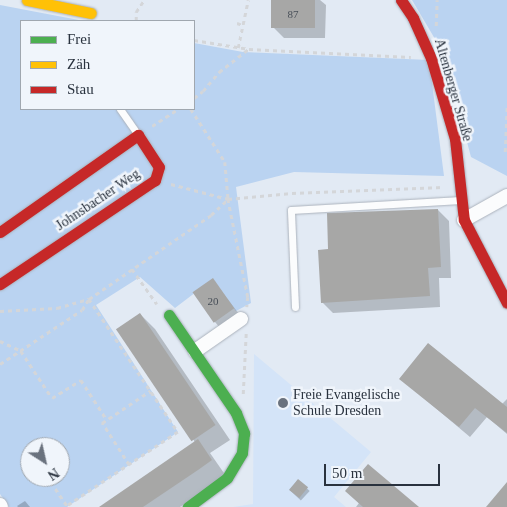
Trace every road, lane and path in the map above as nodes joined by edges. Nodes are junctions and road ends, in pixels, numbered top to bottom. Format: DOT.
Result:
graph roads {
  1 [pos="27,0"];
  2 [pos="144,0"];
  3 [pos="248,0"];
  4 [pos="401,0"];
  5 [pos="437,0"];
  6 [pos="91,13"];
  7 [pos="136,20"];
  8 [pos="237,23"];
  9 [pos="242,25"];
  10 [pos="435,30"];
  11 [pos="195,40"];
  12 [pos="238,48"];
  13 [pos="248,49"];
  14 [pos="431,58"];
  15 [pos="195,97"];
  16 [pos="507,106"];
  17 [pos="121,110"];
  18 [pos="176,110"];
  19 [pos="191,110"];
  20 [pos="507,114"];
  21 [pos="138,135"];
  22 [pos="505,152"];
  23 [pos="155,180"];
  24 [pos="461,194"];
  25 [pos="507,196"];
  26 [pos="228,199"];
  27 [pos="464,220"];
  28 [pos="0,232"];
  29 [pos="132,269"];
  30 [pos="0,284"];
  31 [pos="89,299"];
  32 [pos="507,303"];
  33 [pos="295,307"];
  34 [pos="0,311"];
  35 [pos="168,314"];
  36 [pos="241,319"];
  37 [pos="0,341"];
  38 [pos="21,350"];
  39 [pos="195,351"];
  40 [pos="0,364"];
  41 [pos="150,391"];
  42 [pos="107,420"];
  43 [pos="129,465"];
  44 [pos="54,487"];
  45 [pos="66,507"];
  46 [pos="188,507"];
  1 -- 6 [label="street"];
  2 -- 7 [label="path"];
  3 -- 9 [label="path"];
  4 -- 14 [label="street, Altenberger Straße"];
  5 -- 10 [label="path"];
  8 -- 9 [label="path"];
  9 -- 12 [label="path"];
  11 -- 12 [label="path"];
  12 -- 13 [label="path"];
  13 -- 14 [label="path"];
  13 -- 15 [label="path"];
  14 -- 24 [label="street, Altenberger Straße"];
  16 -- 20 [label="path"];
  17 -- 21 [label="lane"];
  18 -- 21 [label="path"];
  19 -- 26 [label="path"];
  20 -- 22 [label="path"];
  21 -- 23 [label="street, Johnsbacher Weg"];
  21 -- 28 [label="street, Johnsbacher Weg"];
  23 -- 26 [label="path"];
  23 -- 30 [label="street, Johnsbacher Weg"];
  24 -- 26 [label="path"];
  24 -- 27 [label="street, Altenberger Straße"];
  24 -- 33 [label="lane"];
  25 -- 27 [label="street"];
  26 -- 29 [label="path"];
  27 -- 32 [label="street, Altenberger Straße"];
  29 -- 31 [label="path"];
  29 -- 35 [label="path"];
  31 -- 34 [label="path"];
  31 -- 38 [label="path"];
  31 -- 41 [label="path"];
  35 -- 39 [label="street"];
  36 -- 39 [label="street"];
  37 -- 38 [label="path"];
  38 -- 40 [label="path"];
  38 -- 42 [label="path"];
  39 -- 46 [label="street"];
  41 -- 42 [label="path"];
  41 -- 43 [label="path"];
  42 -- 43 [label="path"];
  43 -- 45 [label="path"];
  44 -- 45 [label="path"];
}
